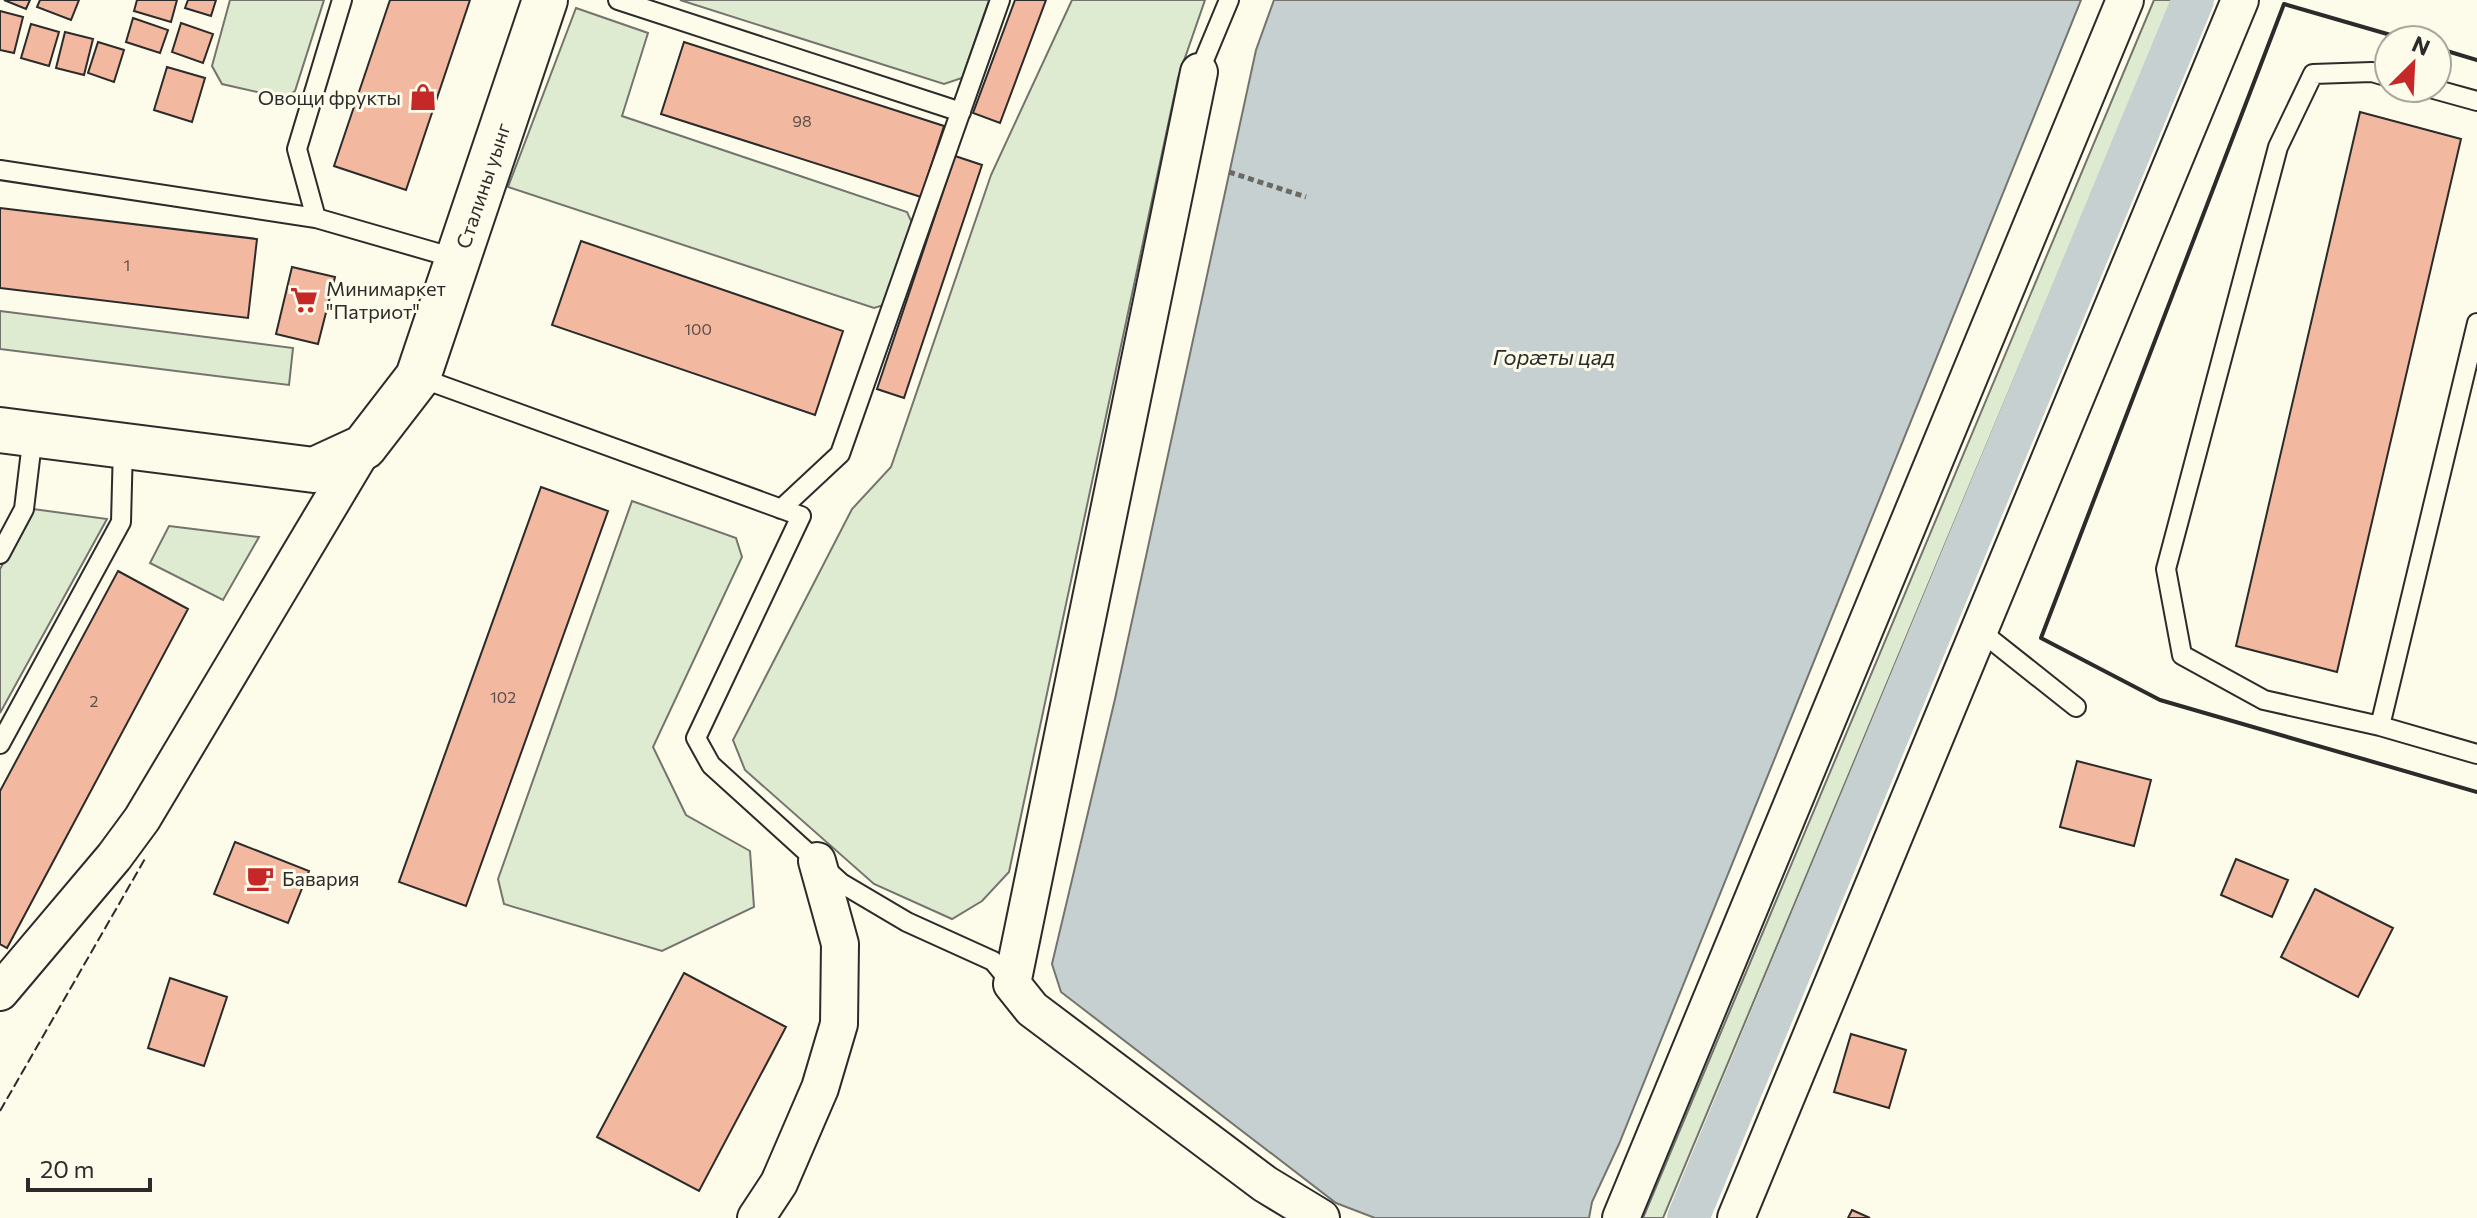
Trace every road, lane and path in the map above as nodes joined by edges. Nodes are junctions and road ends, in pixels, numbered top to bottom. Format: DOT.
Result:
graph roads {
  1 [pos="342,0"];
  2 [pos="545,0"];
  3 [pos="618,0"];
  4 [pos="1000,0"];
  5 [pos="1229,0"];
  6 [pos="2125,0"];
  7 [pos="2240,0"];
  8 [pos="1199,72"];
  9 [pos="2373,72"];
  10 [pos="2453,94"];
  11 [pos="2477,101"];
  12 [pos="961,112"];
  13 [pos="0,170"];
  14 [pos="1229,172"];
  15 [pos="1306,197"];
  16 [pos="316,218"];
  17 [pos="458,259"];
  18 [pos="2477,323"];
  19 [pos="418,377"];
  20 [pos="16,432"];
  21 [pos="123,446"];
  22 [pos="364,447"];
  23 [pos="781,509"];
  24 [pos="0,554"];
  25 [pos="1979,630"];
  26 [pos="2076,707"];
  27 [pos="2380,726"];
  28 [pos="0,744"];
  29 [pos="2477,754"];
  30 [pos="817,861"];
  31 [pos="1012,984"];
  32 [pos="0,992"];
  33 [pos="756,1218"];
  34 [pos="1321,1218"];
  35 [pos="1621,1218"];
  36 [pos="1736,1218"];
  1 -- 16 [label="lane"];
  2 -- 17 [label="street, Сталины уынг"];
  3 -- 12 [label="lane"];
  4 -- 12 [label="lane"];
  5 -- 8 [label="lane"];
  6 -- 35 [label="street"];
  7 -- 25 [label="street"];
  8 -- 31 [label="street"];
  9 -- 27 [label="lane"];
  10 -- 11 [label="lane"];
  12 -- 23 [label="lane"];
  13 -- 16 [label="lane"];
  14 -- 15 [label="path"];
  16 -- 17 [label="lane"];
  17 -- 19 [label="street, Сталины уынг"];
  18 -- 27 [label="lane"];
  19 -- 22 [label="street, Сталины уынг"];
  19 -- 23 [label="lane"];
  20 -- 21 [label="street"];
  20 -- 24 [label="lane"];
  21 -- 22 [label="street"];
  21 -- 28 [label="lane"];
  22 -- 32 [label="street"];
  23 -- 30 [label="lane"];
  25 -- 26 [label="lane"];
  25 -- 36 [label="street"];
  27 -- 29 [label="lane"];
  30 -- 31 [label="lane"];
  30 -- 33 [label="street"];
  31 -- 34 [label="street"];
}
